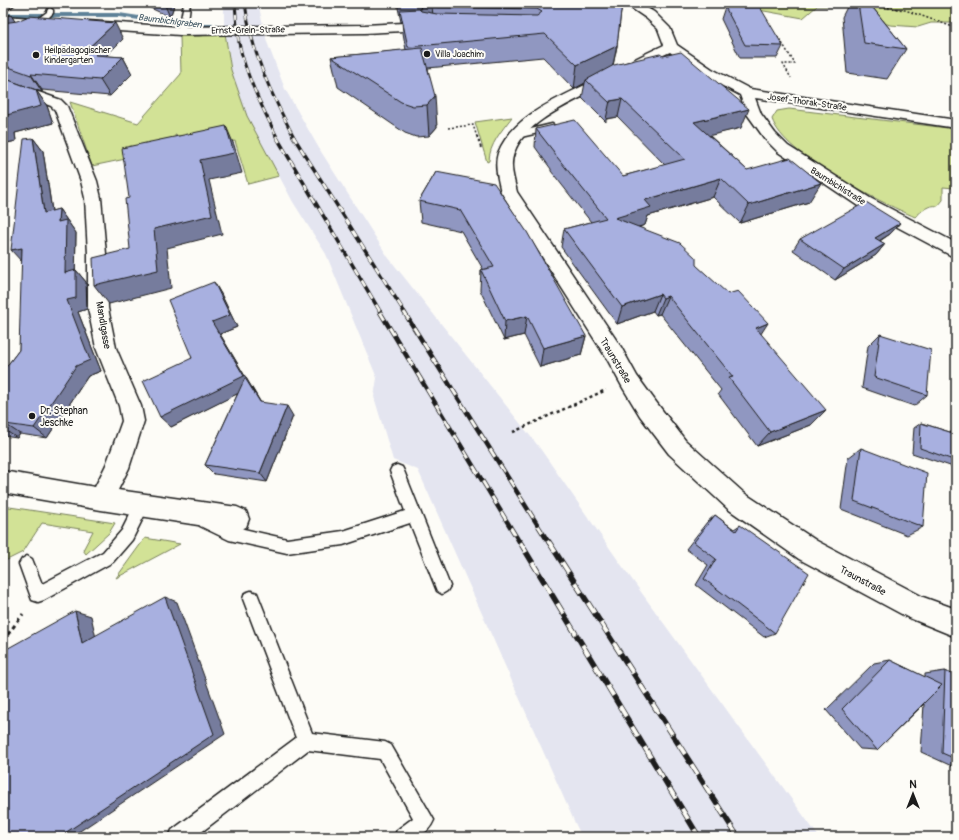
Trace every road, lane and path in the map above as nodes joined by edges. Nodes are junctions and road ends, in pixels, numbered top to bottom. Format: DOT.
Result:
graph roads {
  1 [pos="13,3"];
  2 [pos="187,3"];
  3 [pos="666,3"];
  4 [pos="793,3"];
  5 [pos="854,4"];
  6 [pos="867,5"];
  7 [pos="636,6"];
  8 [pos="3,11"];
  9 [pos="3,20"];
  10 [pos="443,20"];
  11 [pos="62,24"];
  12 [pos="76,25"];
  13 [pos="956,28"];
  14 [pos="181,30"];
  15 [pos="773,38"];
  16 [pos="671,47"];
  17 [pos="792,80"];
  18 [pos="8,85"];
  19 [pos="746,93"];
  20 [pos="956,124"];
  21 [pos="559,126"];
  22 [pos="448,128"];
  23 [pos="517,135"];
  24 [pos="504,164"];
  25 [pos="956,251"];
  26 [pos="630,382"];
  27 [pos="514,432"];
  28 [pos="397,471"];
  29 [pos="3,482"];
  30 [pos="101,499"];
  31 [pos="142,505"];
  32 [pos="184,511"];
  33 [pos="414,515"];
  34 [pos="237,519"];
  35 [pos="27,564"];
  36 [pos="442,586"];
  37 [pos="38,594"];
  38 [pos="251,599"];
  39 [pos="956,623"];
  40 [pos="3,641"];
  41 [pos="306,741"];
  42 [pos="179,837"];
  43 [pos="404,837"];
  1 -- 8 [label="lane"];
  2 -- 14 [label="lane"];
  3 -- 7 [label="lane"];
  4 -- 5 [label="path"];
  6 -- 13 [label="path"];
  7 -- 16 [label="street"];
  9 -- 11 [label="street"];
  10 -- 14 [label="street, Ernst-Grein-Straße"];
  12 -- 14 [label="street, Ernst-Grein-Straße"];
  15 -- 17 [label="path"];
  16 -- 19 [label="street, Josef-Thorak-Straße"];
  16 -- 23 [label="street, Traunstraße"];
  18 -- 30 [label="street, Mandlgasse"];
  19 -- 20 [label="street, Josef-Thorak-Straße"];
  19 -- 25 [label="street, Baumbichlstraße"];
  21 -- 23 [label="lane"];
  22 -- 24 [label="path"];
  23 -- 24 [label="street, Traunstraße"];
  24 -- 26 [label="street, Traunstraße"];
  26 -- 27 [label="path"];
  26 -- 39 [label="street, Traunstraße"];
  28 -- 33 [label="lane"];
  29 -- 30 [label="street"];
  30 -- 31 [label="street"];
  31 -- 32 [label="street"];
  31 -- 37 [label="lane"];
  32 -- 33 [label="lane"];
  32 -- 34 [label="street"];
  33 -- 36 [label="lane"];
  35 -- 37 [label="lane"];
  37 -- 40 [label="path"];
  38 -- 41 [label="lane"];
  41 -- 42 [label="lane"];
  41 -- 43 [label="lane"];
}
